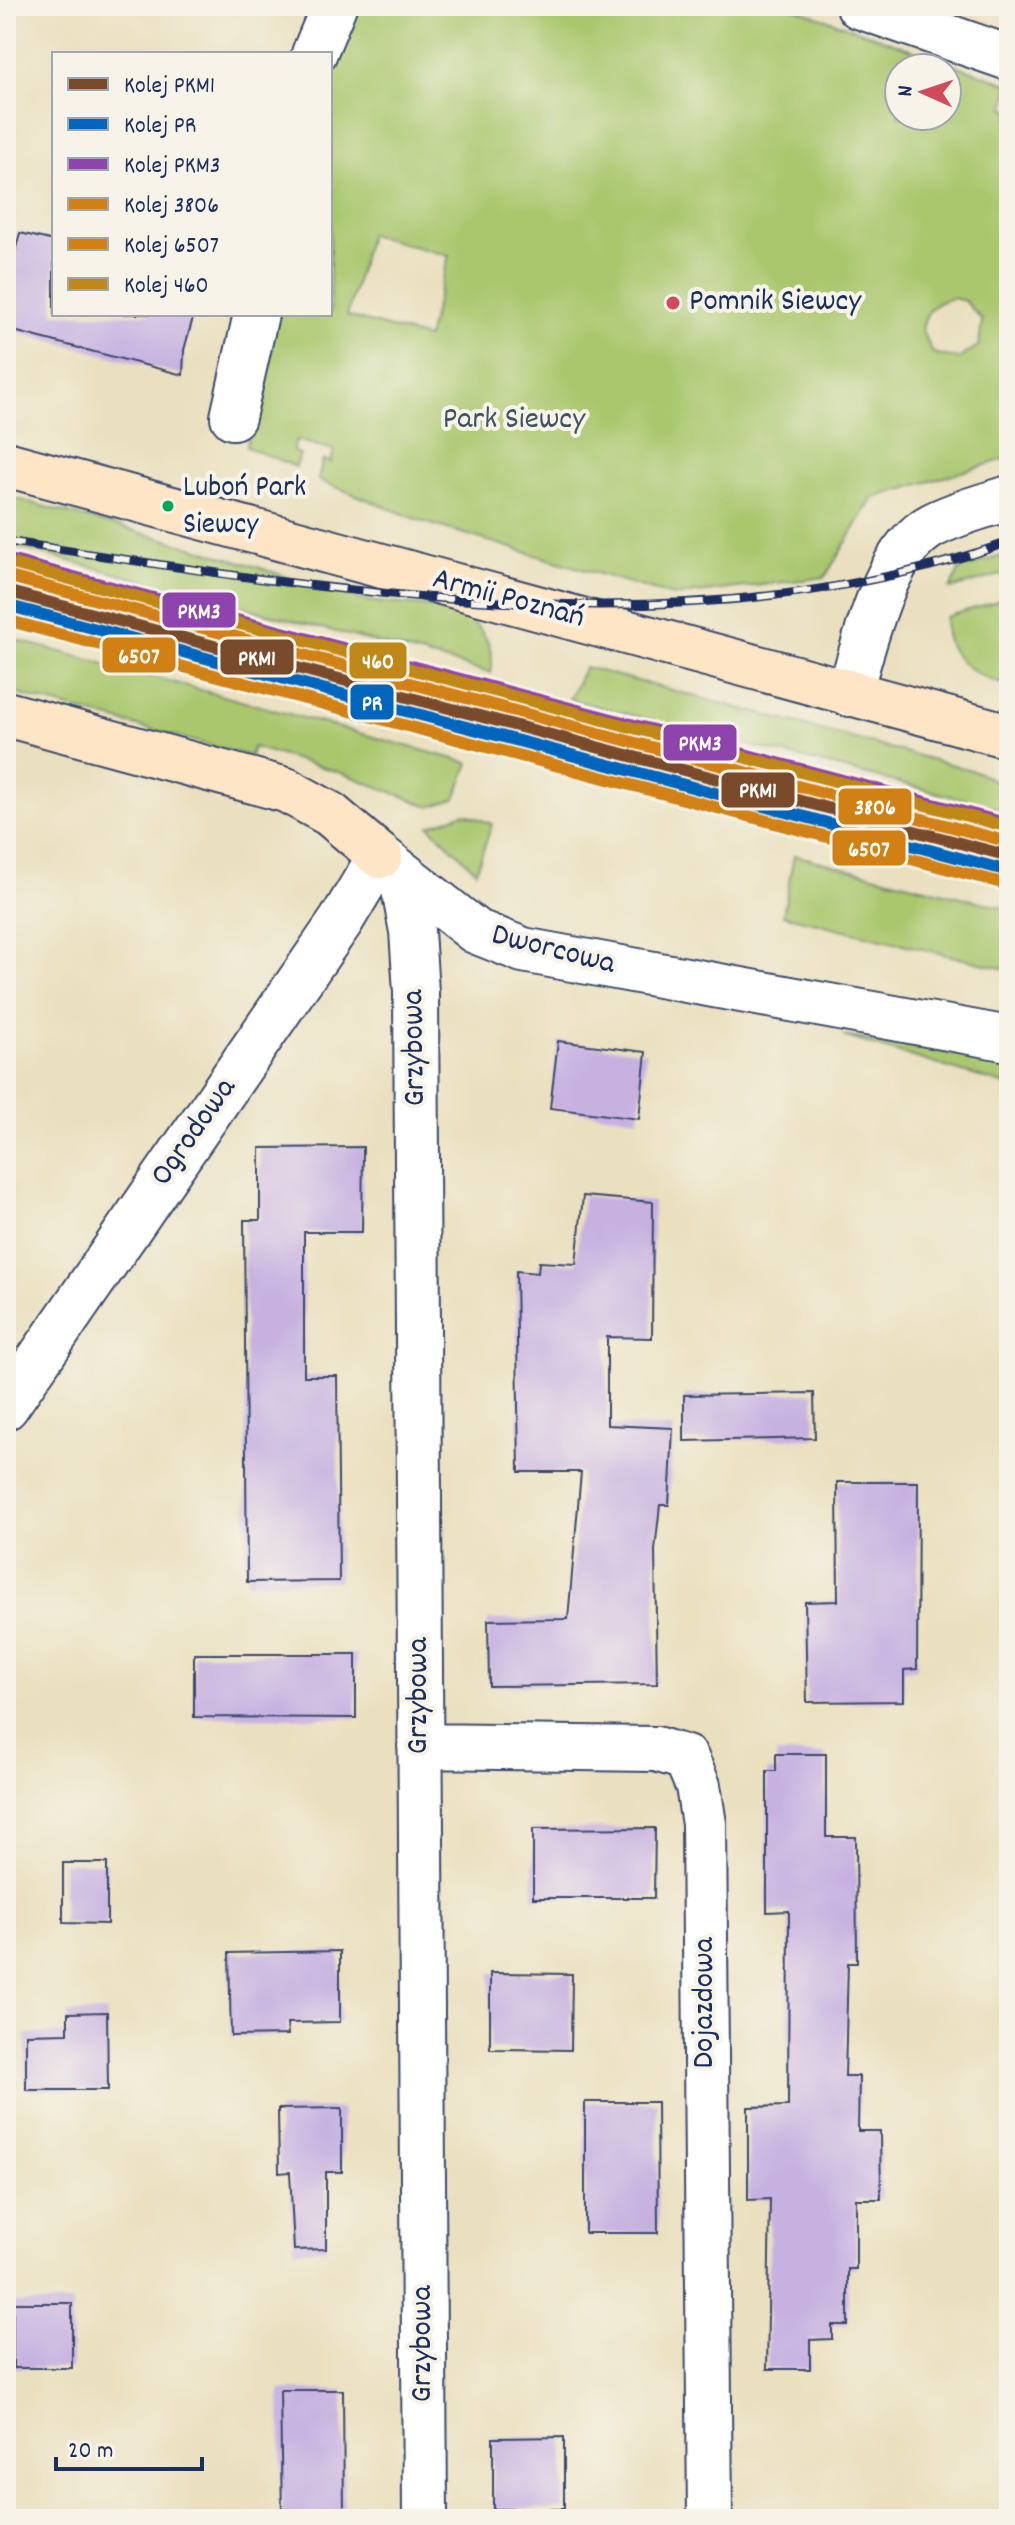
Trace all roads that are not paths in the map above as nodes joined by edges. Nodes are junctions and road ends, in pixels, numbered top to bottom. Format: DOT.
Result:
graph roads {
  1 [pos="334,6"];
  2 [pos="859,6"];
  3 [pos="315,52"];
  4 [pos="1009,58"];
  5 [pos="256,316"];
  6 [pos="233,417"];
  7 [pos="6,464"];
  8 [pos="1009,498"];
  9 [pos="849,694"];
  10 [pos="6,714"];
  11 [pos="1009,736"];
  12 [pos="391,865"];
  13 [pos="1009,1039"];
  14 [pos="6,1407"];
  15 [pos="420,1746"];
  16 [pos="425,2519"];
  17 [pos="710,2519"];
  1 -- 3 [label="street"];
  2 -- 4 [label="street"];
  5 -- 6 [label="street"];
  7 -- 9 [label="main road, Armii Poznań"];
  8 -- 9 [label="street"];
  9 -- 11 [label="main road, Armii Poznań"];
  10 -- 12 [label="main road, Dworcowa"];
  12 -- 13 [label="street, Dworcowa"];
  12 -- 14 [label="street, Ogrodowa"];
  12 -- 15 [label="street, Grzybowa"];
  15 -- 16 [label="street, Grzybowa"];
  15 -- 17 [label="street, Dojazdowa"];
}
